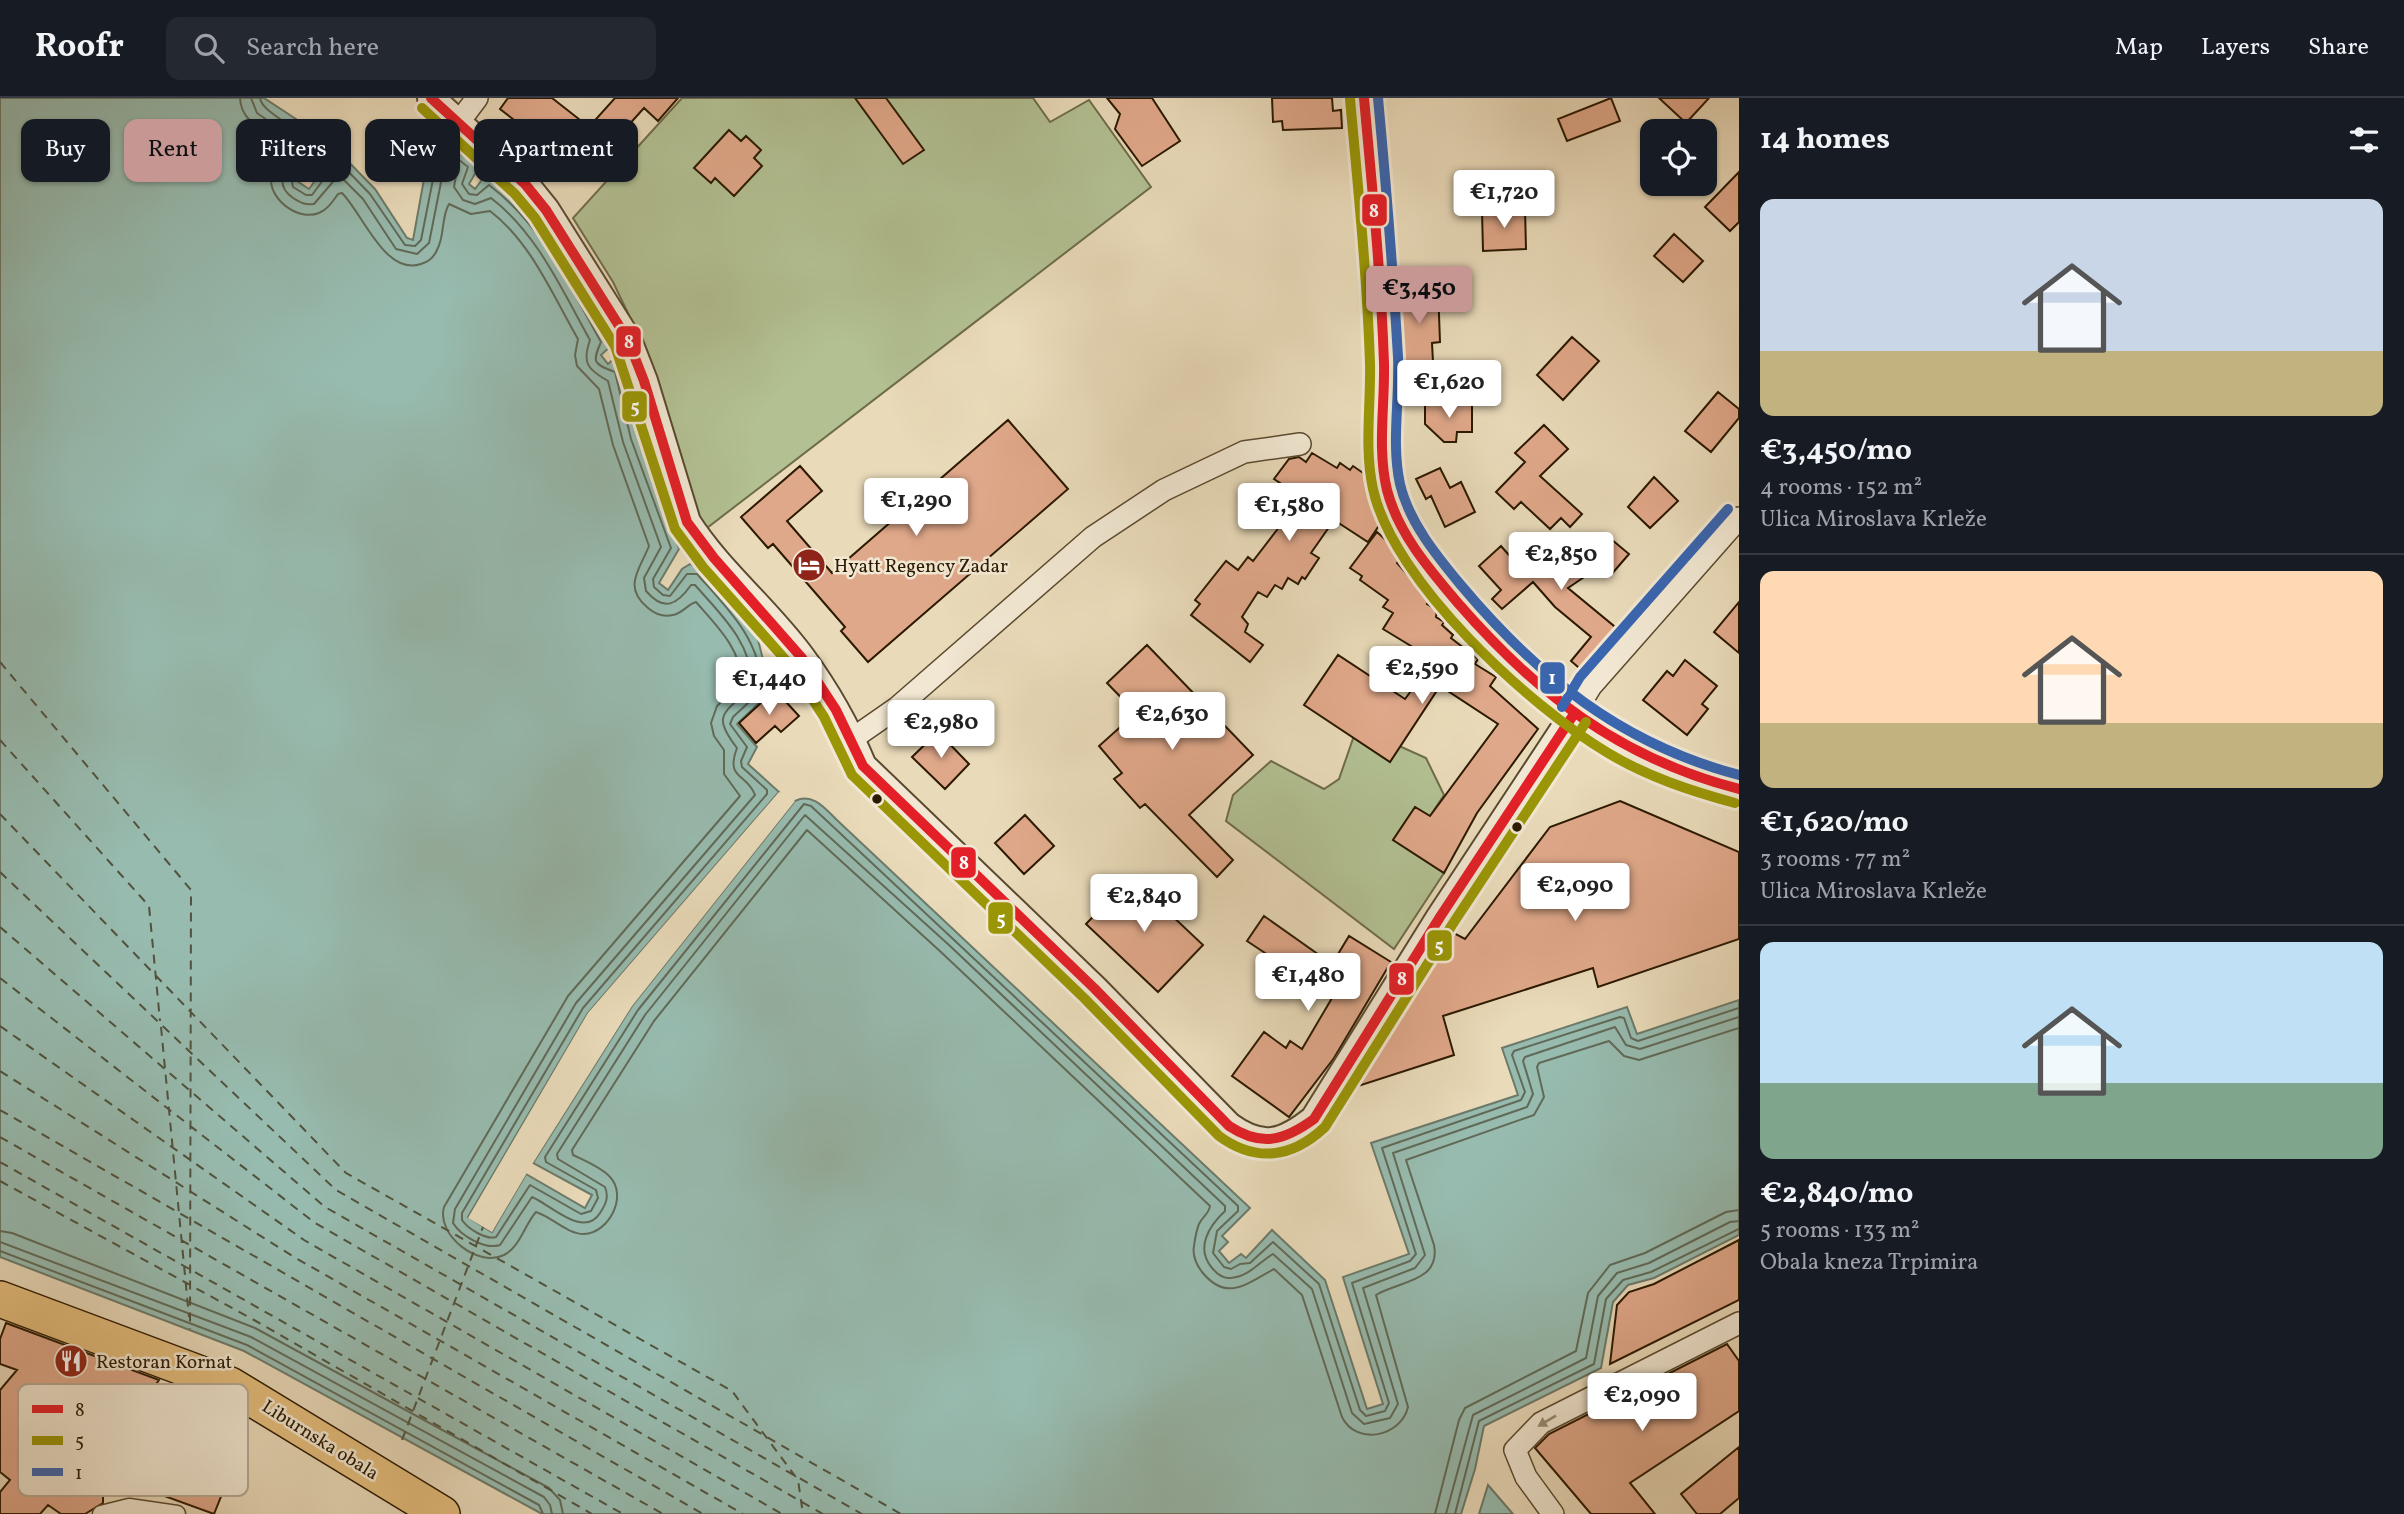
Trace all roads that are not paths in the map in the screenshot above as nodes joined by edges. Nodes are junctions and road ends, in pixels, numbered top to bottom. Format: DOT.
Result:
graph roads {
  1 [pos="431,98"];
  2 [pos="477,98"];
  3 [pos="1364,98"];
  4 [pos="456,119"];
  5 [pos="460,121"];
  6 [pos="460,123"];
  7 [pos="1300,444"];
  8 [pos="1739,519"];
  9 [pos="1574,714"];
  10 [pos="852,739"];
  11 [pos="1739,789"];
  12 [pos="0,1298"];
  13 [pos="1738,1327"];
  14 [pos="227,1384"];
  15 [pos="248,1396"];
  16 [pos="101,1514"];
  17 [pos="177,1514"];
  18 [pos="442,1514"];
  19 [pos="1553,1514"];
  1 -- 4 [label="street"];
  2 -- 5 [label="street"];
  3 -- 9 [label="street"];
  6 -- 10 [label="street"];
  7 -- 10 [label="street"];
  8 -- 9 [label="street"];
  9 -- 10 [label="street"];
  9 -- 11 [label="street"];
  12 -- 14 [label="main road, Liburnska obala"];
  13 -- 19 [label="street, one-way"];
  15 -- 18 [label="main road, Liburnska obala"];
  16 -- 17 [label="street"];
}
